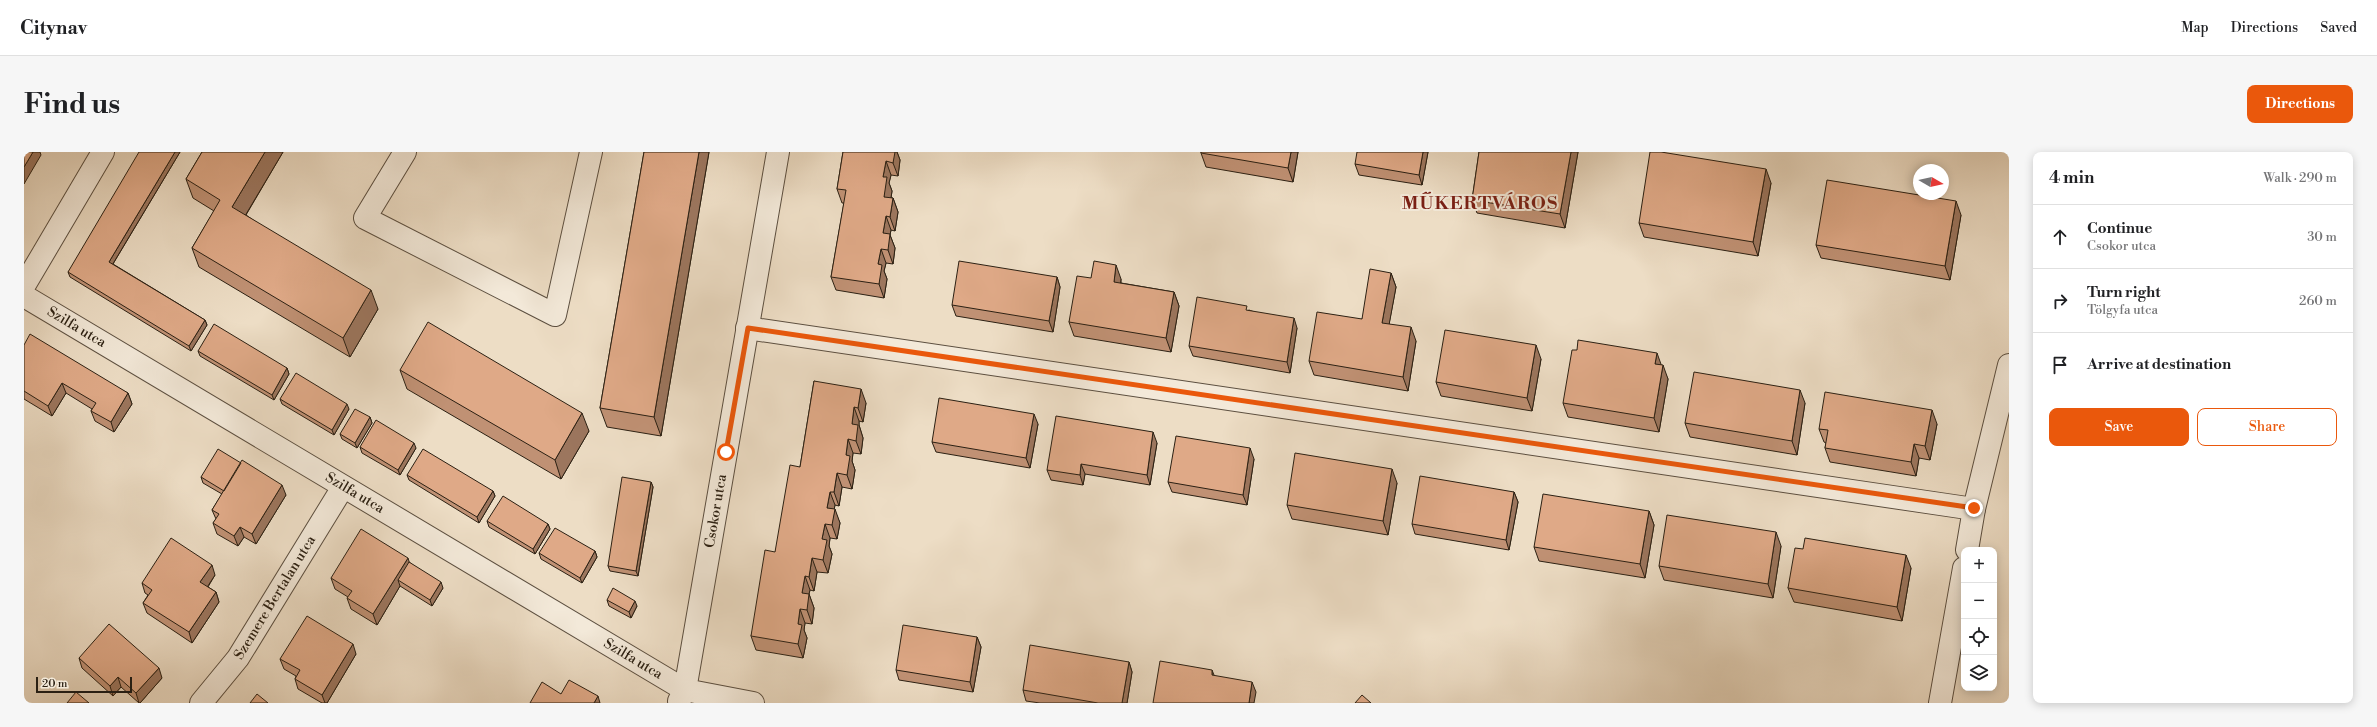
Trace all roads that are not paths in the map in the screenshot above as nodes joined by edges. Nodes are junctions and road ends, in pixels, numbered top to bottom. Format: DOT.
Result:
graph roads {
  1 [pos="103,152"];
  2 [pos="405,152"];
  3 [pos="590,152"];
  4 [pos="778,152"];
  5 [pos="24,286"];
  6 [pos="24,296"];
  7 [pos="748,328"];
  8 [pos="2008,376"];
  9 [pos="343,487"];
  10 [pos="1974,508"];
  11 [pos="1968,547"];
  12 [pos="1961,583"];
  13 [pos="681,697"];
  14 [pos="201,703"];
  15 [pos="753,703"];
  16 [pos="1940,703"];
  1 -- 5 [label="street"];
  2 -- 3 [label="street"];
  4 -- 7 [label="street, Csokor utca"];
  6 -- 9 [label="street, Szilfa utca"];
  7 -- 10 [label="street"];
  7 -- 13 [label="street, Csokor utca"];
  8 -- 10 [label="street"];
  9 -- 13 [label="street, Szilfa utca"];
  9 -- 14 [label="street, Szemere Bertalan utca"];
  10 -- 11 [label="street"];
  12 -- 16 [label="street"];
  13 -- 15 [label="street, Szilfa utca"];
}
